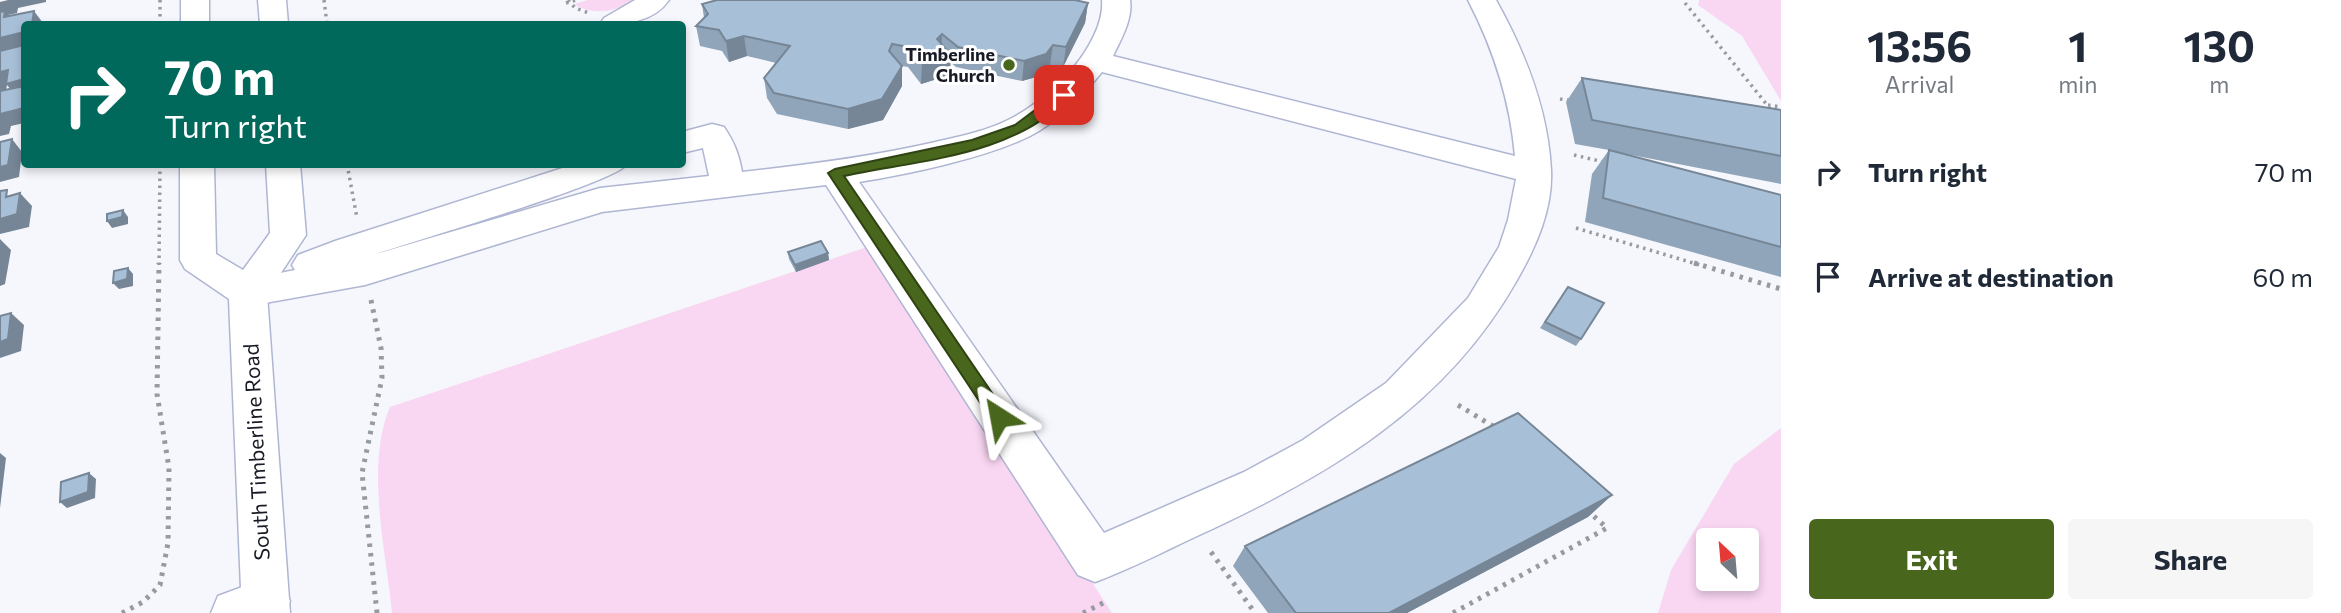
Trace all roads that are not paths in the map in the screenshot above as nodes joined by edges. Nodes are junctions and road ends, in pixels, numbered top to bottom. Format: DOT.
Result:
graph roads {
  1 [pos="195,0"];
  2 [pos="272,0"];
  3 [pos="655,0"];
  4 [pos="1116,0"];
  5 [pos="1482,0"];
  6 [pos="195,21"];
  7 [pos="274,21"];
  8 [pos="619,21"];
  9 [pos="1095,61"];
  10 [pos="686,142"];
  11 [pos="197,168"];
  12 [pos="283,168"];
  13 [pos="601,168"];
  14 [pos="1534,172"];
  15 [pos="835,173"];
  16 [pos="727,184"];
  17 [pos="363,257"];
  18 [pos="248,292"];
  19 [pos="256,609"];
  1 -- 6 [label="main road"];
  2 -- 7 [label="main road"];
  3 -- 8 [label="main road"];
  4 -- 9 [label="main road"];
  5 -- 14 [label="main road"];
  9 -- 14 [label="main road"];
  9 -- 15 [label="main road"];
  10 -- 16 [label="main road"];
  11 -- 18 [label="main road"];
  12 -- 18 [label="main road"];
  13 -- 17 [label="main road"];
  14 -- 15 [label="main road"];
  15 -- 16 [label="main road"];
  16 -- 17 [label="main road"];
  17 -- 18 [label="main road"];
  18 -- 19 [label="main road, South Timberline Road"];
}
